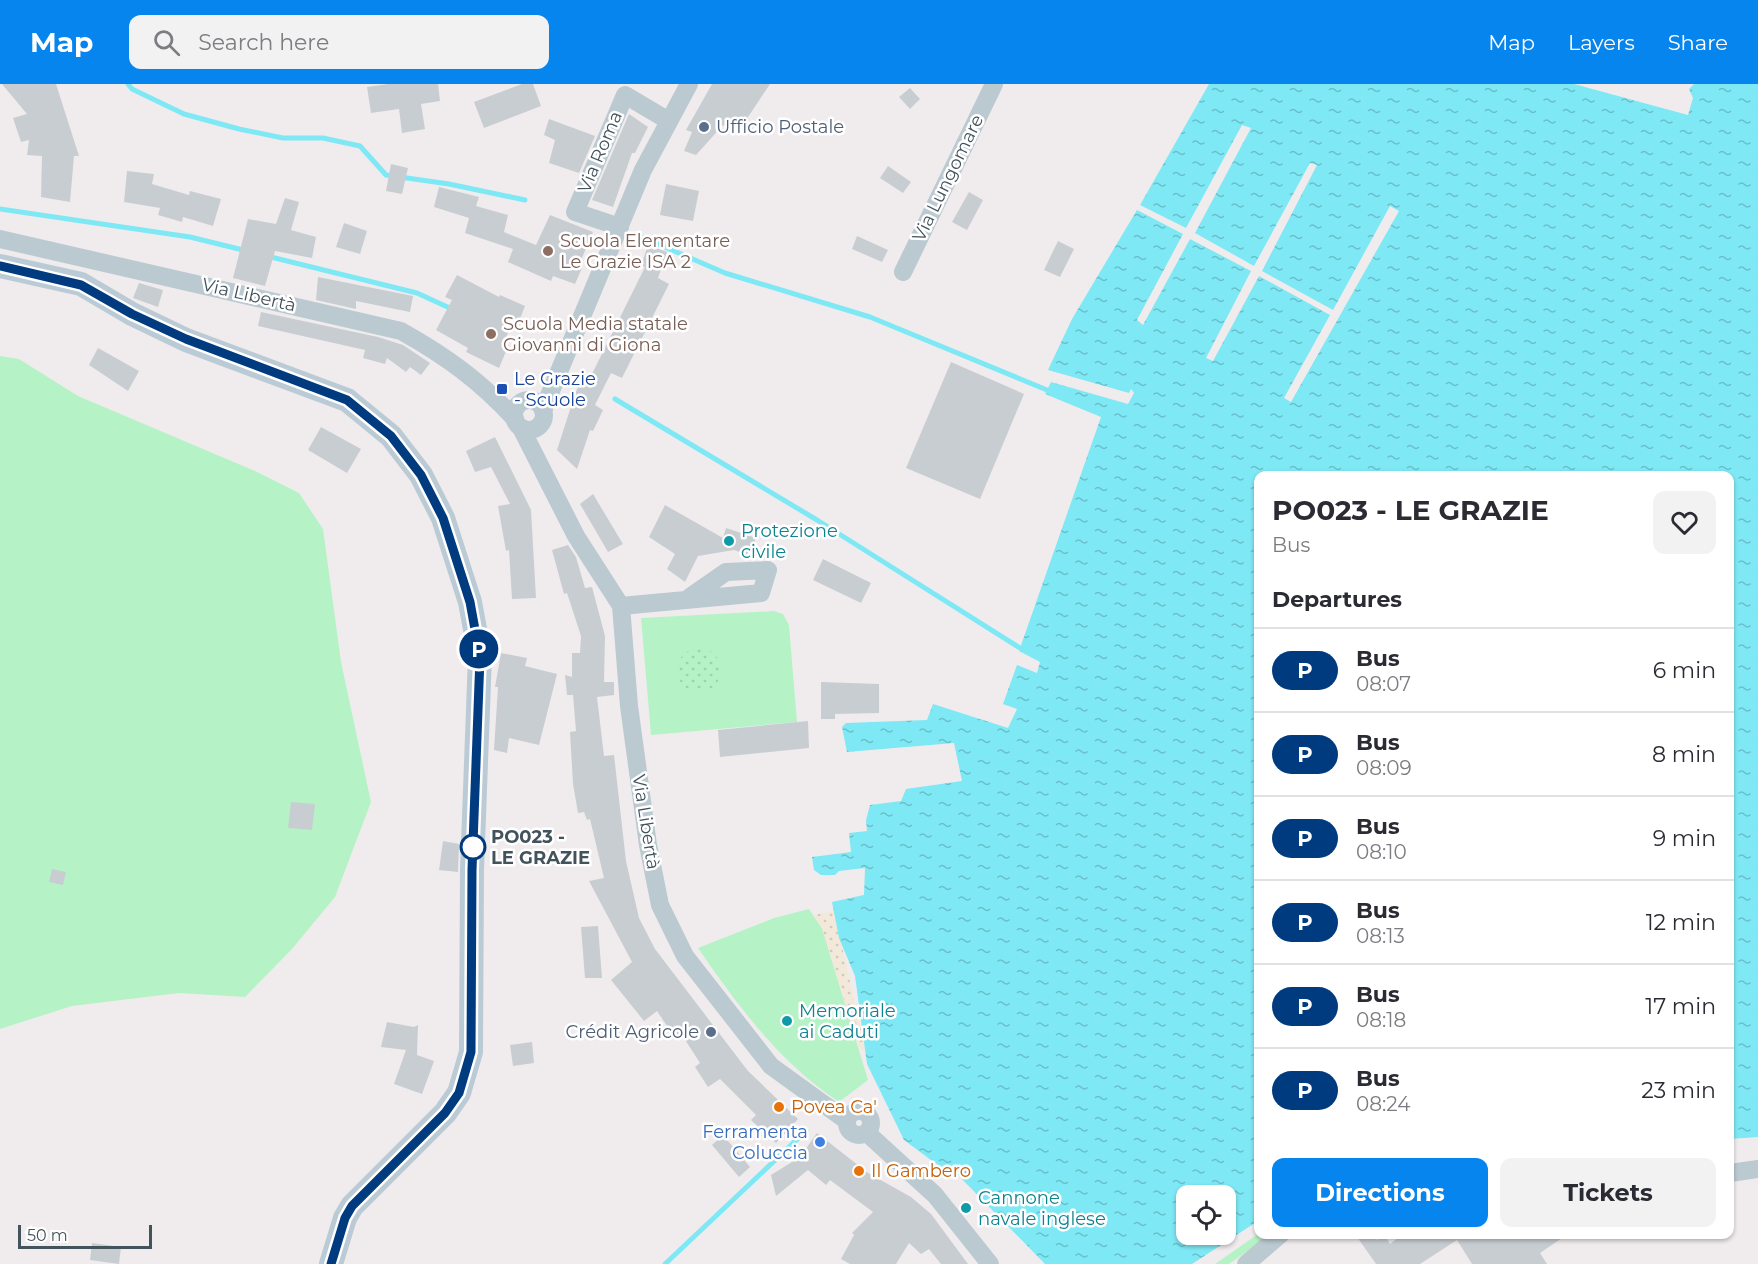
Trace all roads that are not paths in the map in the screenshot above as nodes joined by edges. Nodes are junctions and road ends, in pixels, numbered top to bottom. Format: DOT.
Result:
graph roads {
  1 [pos="689,84"];
  2 [pos="994,84"];
  3 [pos="669,121"];
  4 [pos="620,227"];
  5 [pos="0,239"];
  6 [pos="0,266"];
  7 [pos="903,272"];
  8 [pos="528,414"];
  9 [pos="690,597"];
  10 [pos="621,606"];
  11 [pos="1758,1169"];
  12 [pos="1734,1172"];
  13 [pos="1275,1239"];
  14 [pos="331,1264"];
  15 [pos="990,1264"];
  16 [pos="1246,1264"];
  1 -- 3 [label="street"];
  2 -- 7 [label="street, Via Lungomare"];
  3 -- 4 [label="street"];
  3 -- 4 [label="street, Via Roma"];
  4 -- 8 [label="street"];
  5 -- 8 [label="street, Via Libertà"];
  6 -- 14 [label="main road"];
  8 -- 10 [label="street, Via Libertà"];
  9 -- 10 [label="street"];
  10 -- 15 [label="street, Via Libertà"];
  11 -- 12 [label="street"];
  13 -- 16 [label="street"];
}
